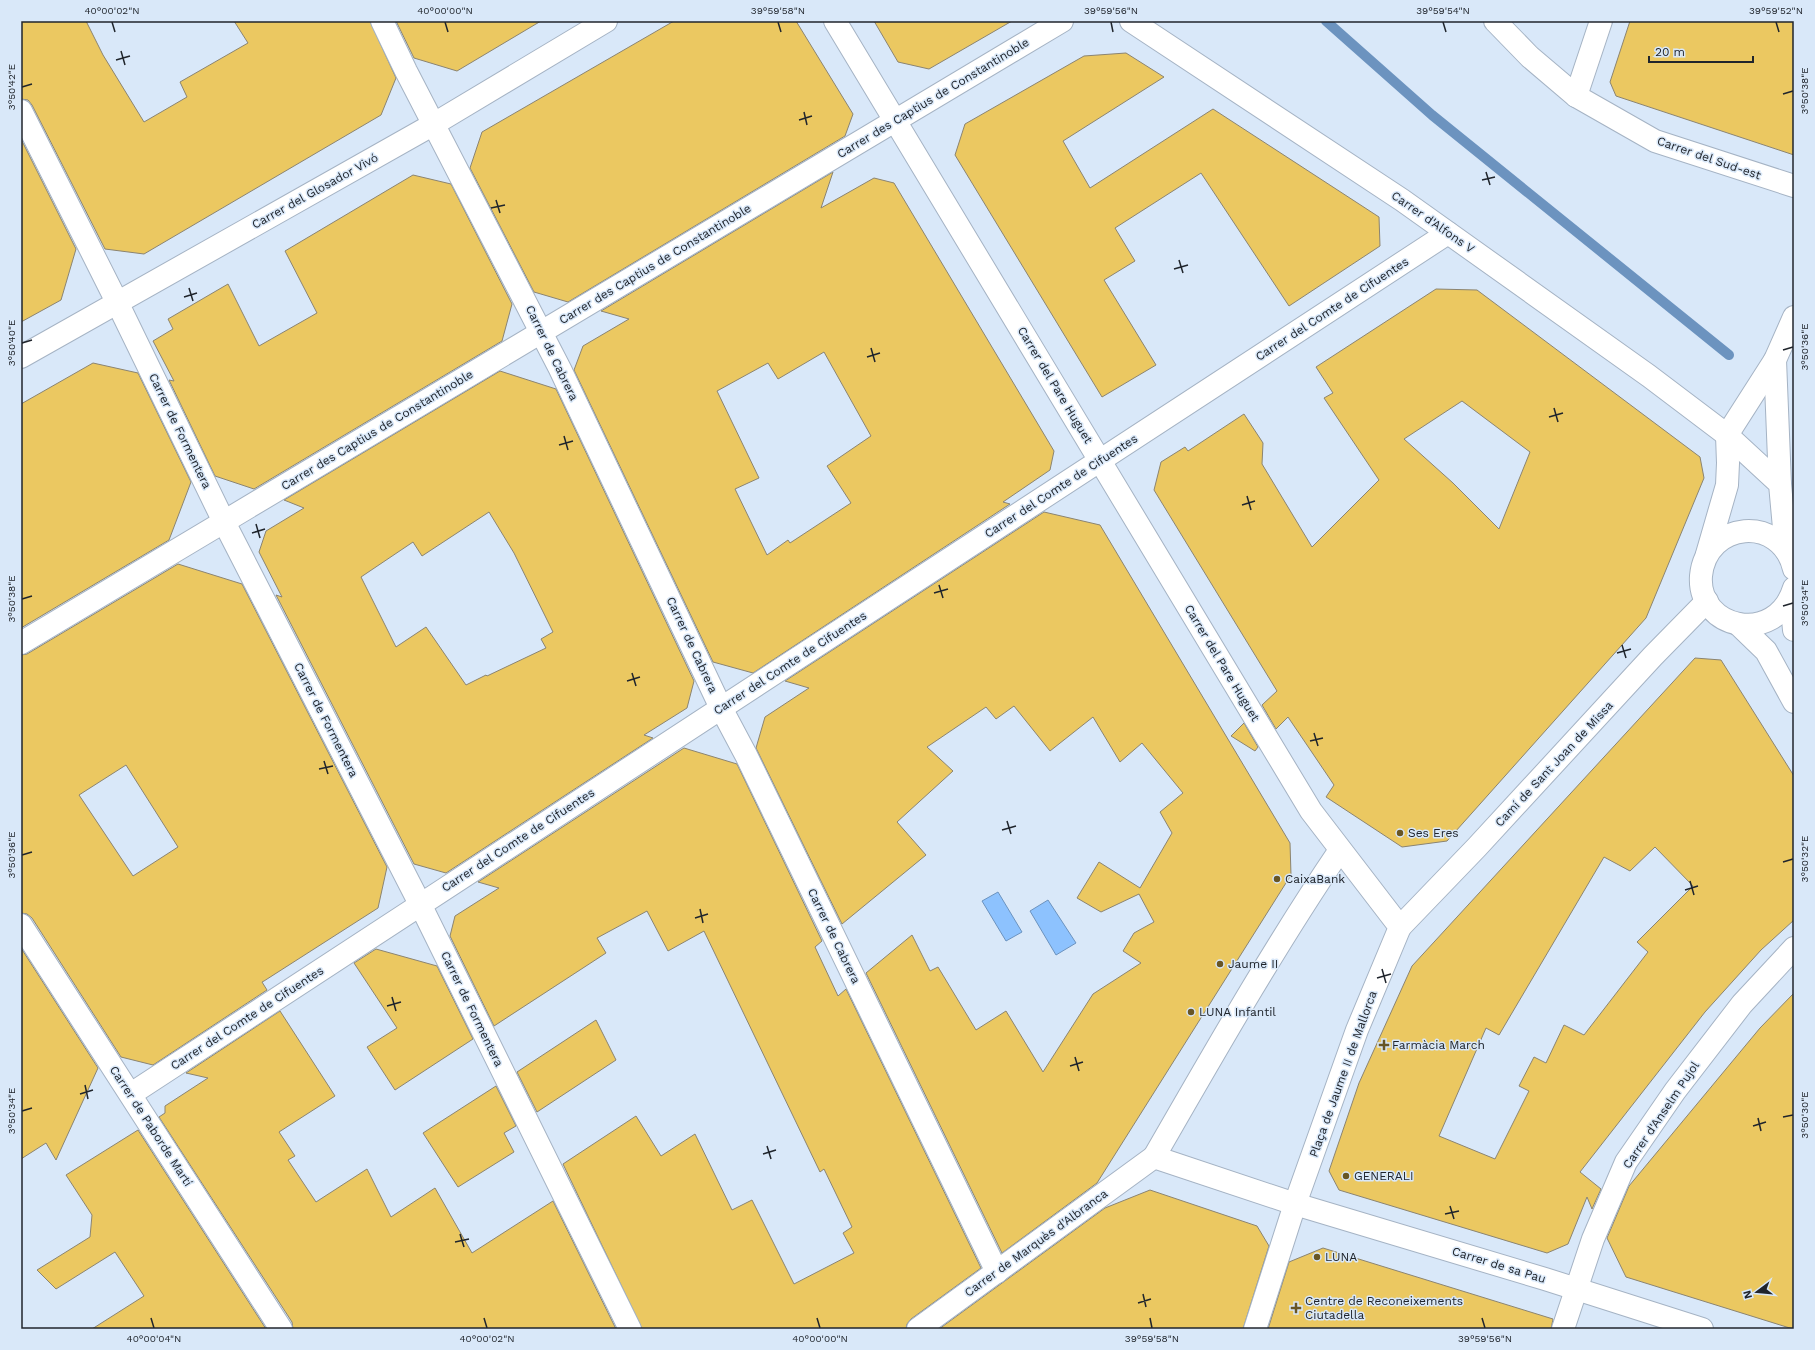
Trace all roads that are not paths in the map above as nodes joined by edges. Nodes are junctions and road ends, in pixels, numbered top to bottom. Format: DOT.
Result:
graph roads {
  1 [pos="382,21"];
  2 [pos="606,21"];
  3 [pos="835,21"];
  4 [pos="1062,21"];
  5 [pos="1131,21"];
  6 [pos="1495,21"];
  7 [pos="1601,21"];
  8 [pos="1576,96"];
  9 [pos="21,111"];
  10 [pos="895,121"];
  11 [pos="434,124"];
  12 [pos="1794,186"];
  13 [pos="1448,233"];
  14 [pos="117,302"];
  15 [pos="1794,317"];
  16 [pos="542,332"];
  17 [pos="21,357"];
  18 [pos="1775,360"];
  19 [pos="1727,435"];
  20 [pos="1100,461"];
  21 [pos="1780,484"];
  22 [pos="224,522"];
  23 [pos="1707,554"];
  24 [pos="1790,559"];
  25 [pos="1792,593"];
  26 [pos="1707,601"];
  27 [pos="1738,624"];
  28 [pos="1794,630"];
  29 [pos="21,643"];
  30 [pos="1794,702"];
  31 [pos="722,708"];
  32 [pos="1340,850"];
  33 [pos="420,904"];
  34 [pos="21,925"];
  35 [pos="1400,927"];
  36 [pos="1794,948"];
  37 [pos="131,1094"];
  38 [pos="1154,1157"];
  39 [pos="1295,1204"];
  40 [pos="997,1272"];
  41 [pos="1576,1288"];
  42 [pos="281,1329"];
  43 [pos="630,1329"];
  44 [pos="918,1329"];
  45 [pos="1255,1329"];
  46 [pos="1562,1329"];
  47 [pos="1702,1329"];
  1 -- 11 [label="street, Carrer de Cabrera"];
  2 -- 11 [label="street, Carrer del Glosador Vivó"];
  3 -- 10 [label="street, Carrer del Pare Huguet"];
  4 -- 10 [label="street, Carrer des Captius de Constantinoble"];
  5 -- 13 [label="street, Carrer d'Alfons V"];
  6 -- 8 [label="street, Carrer del Sud-est"];
  7 -- 8 [label="street"];
  8 -- 12 [label="street, Carrer del Sud-est"];
  9 -- 14 [label="street, Carrer de Formentera"];
  10 -- 16 [label="street, Carrer des Captius de Constantinoble"];
  10 -- 20 [label="street, Carrer del Pare Huguet"];
  11 -- 14 [label="street, Carrer del Glosador Vivó"];
  11 -- 16 [label="street, Carrer de Cabrera"];
  13 -- 19 [label="street, Carrer d'Alfons V"];
  13 -- 20 [label="street, Carrer del Comte de Cifuentes"];
  14 -- 17 [label="street, Carrer del Glosador Vivó"];
  14 -- 22 [label="street, Carrer de Formentera"];
  15 -- 18 [label="street"];
  16 -- 22 [label="street, Carrer des Captius de Constantinoble"];
  16 -- 31 [label="street, Carrer de Cabrera"];
  18 -- 19 [label="street"];
  18 -- 21 [label="street"];
  19 -- 21 [label="street"];
  19 -- 23 [label="street"];
  20 -- 31 [label="street, Carrer del Comte de Cifuentes"];
  20 -- 32 [label="street, Carrer del Pare Huguet"];
  21 -- 24 [label="street"];
  22 -- 29 [label="street, Carrer des Captius de Constantinoble"];
  22 -- 33 [label="street, Carrer de Formentera"];
  23 -- 24 [label="street"];
  23 -- 26 [label="street"];
  25 -- 27 [label="street"];
  25 -- 28 [label="street"];
  26 -- 27 [label="street"];
  26 -- 35 [label="street, Camí de Sant Joan de Missa"];
  27 -- 30 [label="street"];
  31 -- 33 [label="street, Carrer del Comte de Cifuentes"];
  31 -- 40 [label="street, Carrer de Cabrera"];
  32 -- 35 [label="street"];
  32 -- 38 [label="street"];
  33 -- 37 [label="street, Carrer del Comte de Cifuentes"];
  33 -- 43 [label="street, Carrer de Formentera"];
  34 -- 37 [label="street, Carrer de Paborde Martí"];
  35 -- 39 [label="street, Plaça de Jaume II de Mallorca"];
  36 -- 41 [label="street, Carrer d'Anselm Pujol"];
  37 -- 42 [label="street, Carrer de Paborde Martí"];
  38 -- 39 [label="street"];
  38 -- 40 [label="street, Carrer de Marquès d'Albranca"];
  39 -- 41 [label="street, Carrer de sa Pau"];
  39 -- 45 [label="street, Plaça de Jaume II de Mallorca"];
  40 -- 44 [label="street, Carrer de Marquès d'Albranca"];
  41 -- 46 [label="street, Carrer d'Anselm Pujol"];
  41 -- 47 [label="street, Carrer de sa Pau"];
}
